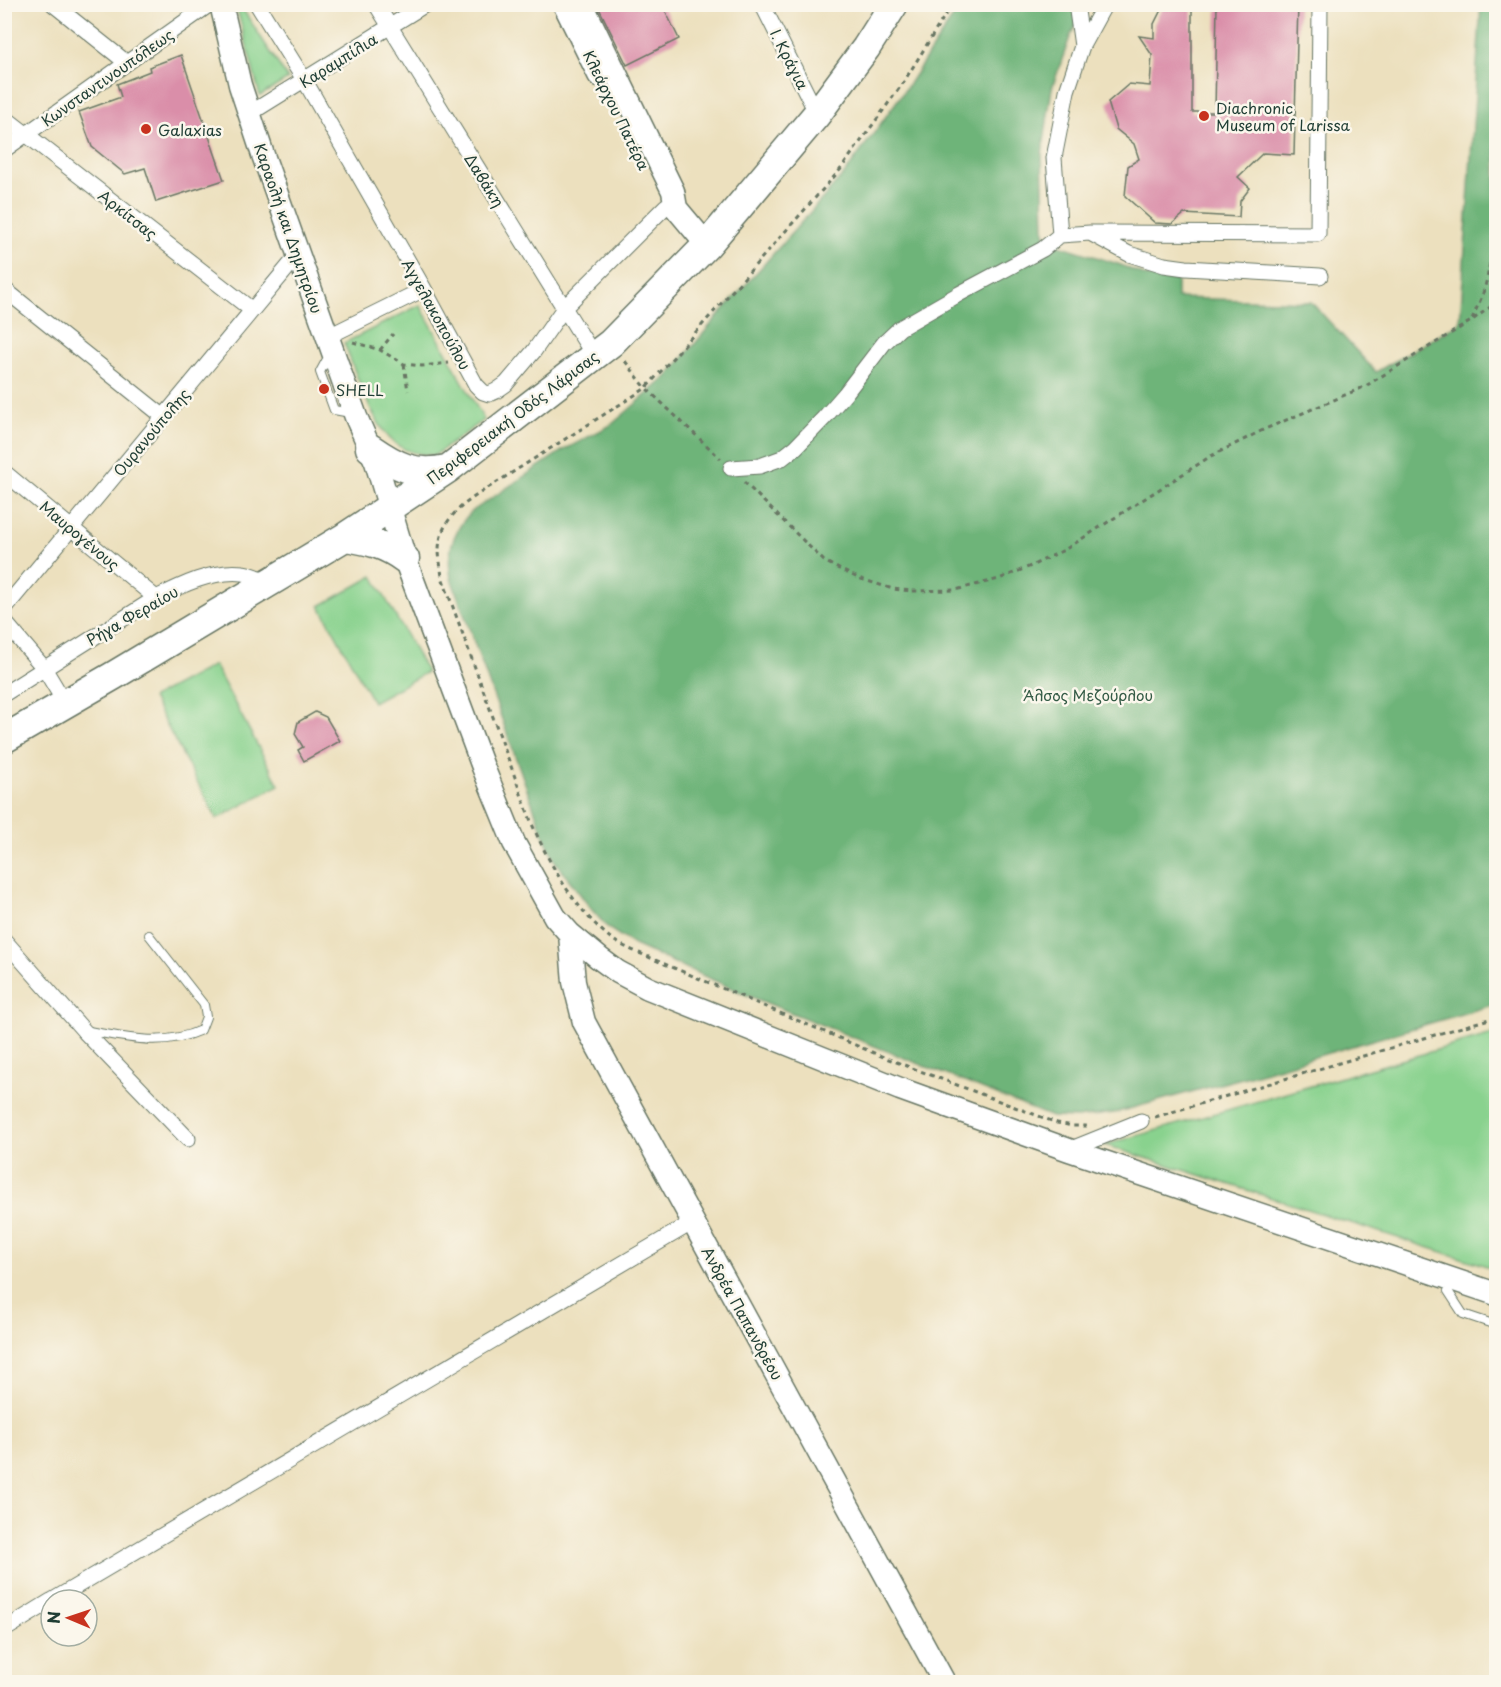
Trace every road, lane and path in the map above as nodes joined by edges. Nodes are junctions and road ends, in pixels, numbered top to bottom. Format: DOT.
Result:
graph roads {
  1 [pos="53,4"];
  2 [pos="210,4"];
  3 [pos="221,4"];
  4 [pos="257,4"];
  5 [pos="376,4"];
  6 [pos="426,4"];
  7 [pos="564,4"];
  8 [pos="582,4"];
  9 [pos="762,4"];
  10 [pos="894,4"];
  11 [pos="952,4"];
  12 [pos="1076,4"];
  13 [pos="1105,4"];
  14 [pos="1320,4"];
  15 [pos="390,27"];
  16 [pos="1082,46"];
  17 [pos="128,63"];
  18 [pos="305,81"];
  19 [pos="249,114"];
  20 [pos="817,114"];
  21 [pos="4,117"];
  22 [pos="26,135"];
  23 [pos="4,150"];
  24 [pos="1497,179"];
  25 [pos="671,207"];
  26 [pos="1090,233"];
  27 [pos="1060,235"];
  28 [pos="707,245"];
  29 [pos="298,255"];
  30 [pos="1320,276"];
  31 [pos="4,289"];
  32 [pos="424,289"];
  33 [pos="1497,303"];
  34 [pos="564,308"];
  35 [pos="252,310"];
  36 [pos="1471,321"];
  37 [pos="335,333"];
  38 [pos="393,334"];
  39 [pos="380,350"];
  40 [pos="594,356"];
  41 [pos="462,357"];
  42 [pos="326,361"];
  43 [pos="404,364"];
  44 [pos="408,391"];
  45 [pos="345,412"];
  46 [pos="164,417"];
  47 [pos="370,447"];
  48 [pos="449,468"];
  49 [pos="731,468"];
  50 [pos="4,472"];
  51 [pos="390,506"];
  52 [pos="71,527"];
  53 [pos="345,537"];
  54 [pos="405,559"];
  55 [pos="824,561"];
  56 [pos="270,582"];
  57 [pos="156,598"];
  58 [pos="4,609"];
  59 [pos="4,621"];
  60 [pos="44,668"];
  61 [pos="4,694"];
  62 [pos="65,703"];
  63 [pos="4,739"];
  64 [pos="570,934"];
  65 [pos="149,935"];
  66 [pos="4,940"];
  67 [pos="1497,1017"];
  68 [pos="85,1032"];
  69 [pos="1141,1121"];
  70 [pos="1095,1126"];
  71 [pos="188,1139"];
  72 [pos="1069,1149"];
  73 [pos="693,1222"];
  74 [pos="1448,1291"];
  75 [pos="1497,1294"];
  76 [pos="1497,1325"];
  77 [pos="74,1588"];
  78 [pos="39,1609"];
  79 [pos="4,1630"];
  80 [pos="944,1683"];
  1 -- 17 [label="street"];
  2 -- 17 [label="street, Κωνσταντινουπόλεως"];
  3 -- 19 [label="street, Καραολή και Δημητρίου"];
  4 -- 18 [label="street, Αγγελακοπούλου"];
  5 -- 15 [label="street, Δαβάκη"];
  6 -- 15 [label="street, Καραμπίλια"];
  7 -- 25 [label="street, Κλεάρχου Πατέρα"];
  8 -- 25 [label="street, Κλεάρχου Πατέρα"];
  9 -- 20 [label="street, Ι. Κράγια"];
  10 -- 20 [label="highway, Περιφερειακή Οδός Λάρισας"];
  11 -- 70 [label="path"];
  12 -- 16 [label="street"];
  13 -- 16 [label="street"];
  14 -- 26 [label="street"];
  15 -- 18 [label="street, Καραμπίλια"];
  15 -- 34 [label="street, Δαβάκη"];
  16 -- 27 [label="street"];
  17 -- 22 [label="street, Κωνσταντινουπόλεως"];
  18 -- 19 [label="street, Καραμπίλια"];
  18 -- 32 [label="street, Αγγελακοπούλου"];
  19 -- 29 [label="street, Καραολή και Δημητρίου"];
  20 -- 28 [label="highway, Περιφερειακή Οδός Λάρισας"];
  21 -- 22 [label="street, Αρκίτσας"];
  22 -- 23 [label="street, Κωνσταντινουπόλεως"];
  22 -- 35 [label="street, Αρκίτσας"];
  24 -- 36 [label="path"];
  25 -- 28 [label="street, Κλεάρχου Πατέρα"];
  25 -- 34 [label="street, Αγγελακοπούλου"];
  26 -- 27 [label="street"];
  26 -- 30 [label="street"];
  27 -- 49 [label="street"];
  28 -- 40 [label="highway, Περιφερειακή Οδός Λάρισας"];
  29 -- 35 [label="street, Ουρανούπολης"];
  29 -- 37 [label="street, Καραολή και Δημητρίου"];
  31 -- 46 [label="street"];
  32 -- 37 [label="street"];
  32 -- 41 [label="street, Αγγελακοπούλου"];
  33 -- 36 [label="path"];
  34 -- 40 [label="street, Δαβάκη"];
  34 -- 41 [label="street, Αγγελακοπούλου"];
  35 -- 46 [label="street, Ουρανούπολης"];
  36 -- 55 [label="path"];
  37 -- 39 [label="path"];
  37 -- 47 [label="street, Καραολή και Δημητρίου"];
  38 -- 39 [label="path"];
  39 -- 43 [label="path"];
  40 -- 48 [label="highway, Περιφερειακή Οδός Λάρισας"];
  41 -- 43 [label="path"];
  42 -- 45 [label="lane"];
  43 -- 44 [label="path"];
  46 -- 52 [label="street, Ουρανούπολης"];
  47 -- 48 [label="highway"];
  47 -- 51 [label="street, Καραολή και Δημητρίου"];
  48 -- 51 [label="highway, Περιφερειακή Οδός Λάρισας"];
  50 -- 52 [label="street, Μαυρογένους"];
  51 -- 53 [label="highway, Περιφερειακή Οδός Λάρισας"];
  51 -- 54 [label="street, Καραολή και Δημητρίου"];
  52 -- 57 [label="street, Μαυρογένους"];
  52 -- 58 [label="street, Ουρανούπολης"];
  53 -- 54 [label="highway"];
  53 -- 56 [label="highway, Περιφερειακή Οδός Λάρισας"];
  54 -- 64 [label="street, Καραολή και Δημητρίου"];
  56 -- 57 [label="street, Ρήγα Φεραίου"];
  56 -- 62 [label="highway, Περιφερειακή Οδός Λάρισας"];
  57 -- 60 [label="street, Ρήγα Φεραίου"];
  59 -- 60 [label="street"];
  60 -- 61 [label="street, Ρήγα Φεραίου"];
  60 -- 62 [label="street"];
  62 -- 63 [label="highway, Περιφερειακή Οδός Λάρισας"];
  64 -- 72 [label="street, Καραολή και Δημητρίου"];
  64 -- 73 [label="street, Ανδρέα Παπανδρέου"];
  65 -- 68 [label="lane"];
  66 -- 68 [label="street"];
  67 -- 69 [label="path"];
  68 -- 71 [label="street"];
  69 -- 72 [label="street"];
  72 -- 75 [label="street, Καραολή και Δημητρίου"];
  73 -- 77 [label="street"];
  73 -- 80 [label="street, Ανδρέα Παπανδρέου"];
  74 -- 76 [label="lane"];
  78 -- 79 [label="street"];
}
